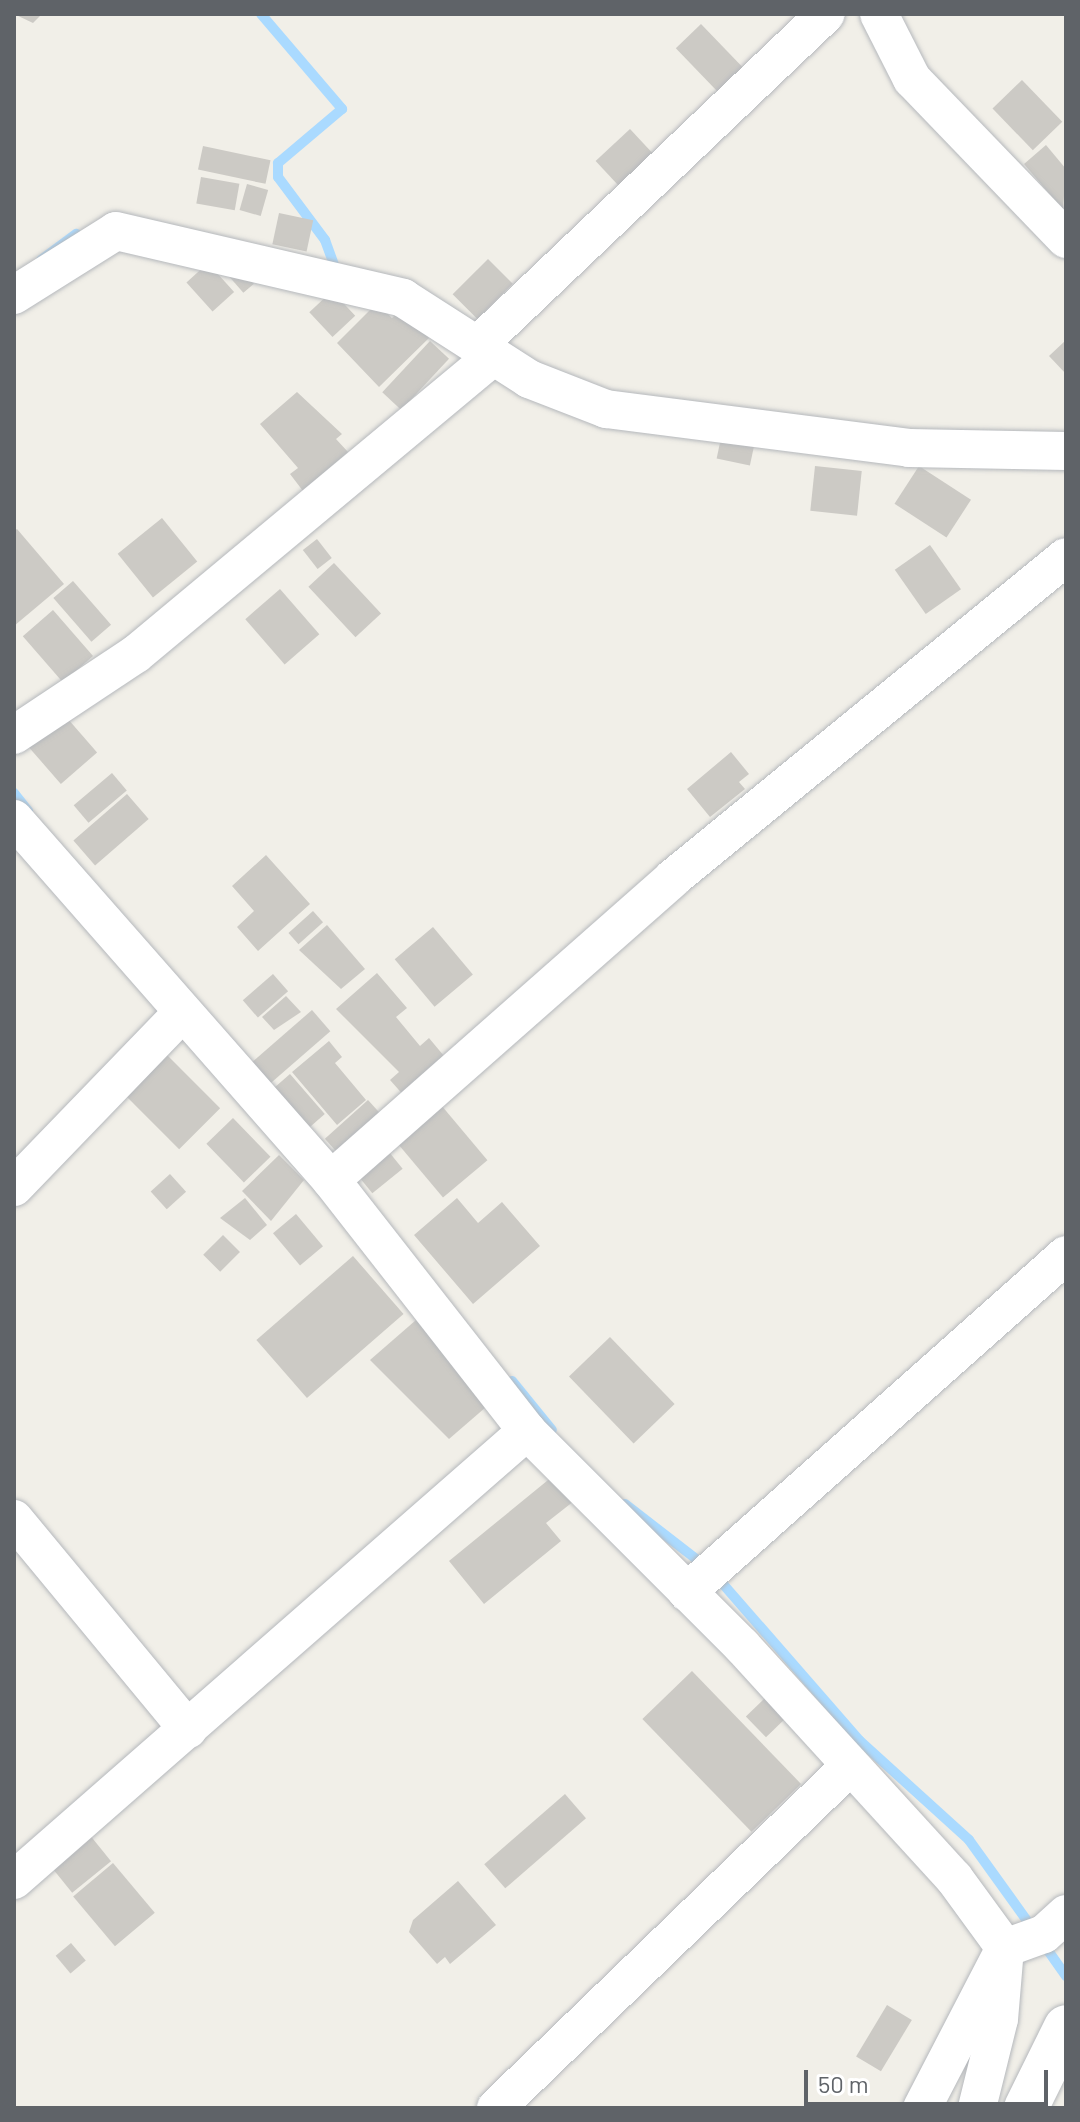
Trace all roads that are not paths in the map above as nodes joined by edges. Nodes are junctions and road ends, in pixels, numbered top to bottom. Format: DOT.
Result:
graph roads {
  1 [pos="825,14"];
  2 [pos="879,14"];
  3 [pos="1066,239"];
  4 [pos="14,295"];
  5 [pos="485,351"];
  6 [pos="1066,451"];
  7 [pos="1066,557"];
  8 [pos="14,735"];
  9 [pos="14,819"];
  10 [pos="182,1013"];
  11 [pos="331,1180"];
  12 [pos="14,1187"];
  13 [pos="1066,1255"];
  14 [pos="527,1431"];
  15 [pos="14,1519"];
  16 [pos="687,1592"];
  17 [pos="188,1729"];
  18 [pos="848,1768"];
  19 [pos="14,1880"];
  20 [pos="1066,1914"];
  21 [pos="1005,1948"];
  22 [pos="1066,2027"];
  23 [pos="496,2108"];
  24 [pos="922,2108"];
  25 [pos="977,2108"];
  26 [pos="1026,2108"];
  1 -- 5 [label="street"];
  2 -- 3 [label="street"];
  4 -- 5 [label="street"];
  5 -- 6 [label="street"];
  5 -- 8 [label="street"];
  7 -- 11 [label="street"];
  9 -- 10 [label="street"];
  10 -- 11 [label="street"];
  10 -- 12 [label="street"];
  11 -- 14 [label="street"];
  13 -- 16 [label="street"];
  14 -- 16 [label="street"];
  14 -- 17 [label="street"];
  15 -- 17 [label="street"];
  16 -- 18 [label="street"];
  17 -- 19 [label="street"];
  18 -- 21 [label="street"];
  18 -- 23 [label="street"];
  20 -- 21 [label="street"];
  21 -- 24 [label="street"];
  21 -- 25 [label="street"];
  22 -- 26 [label="main road"];
}
